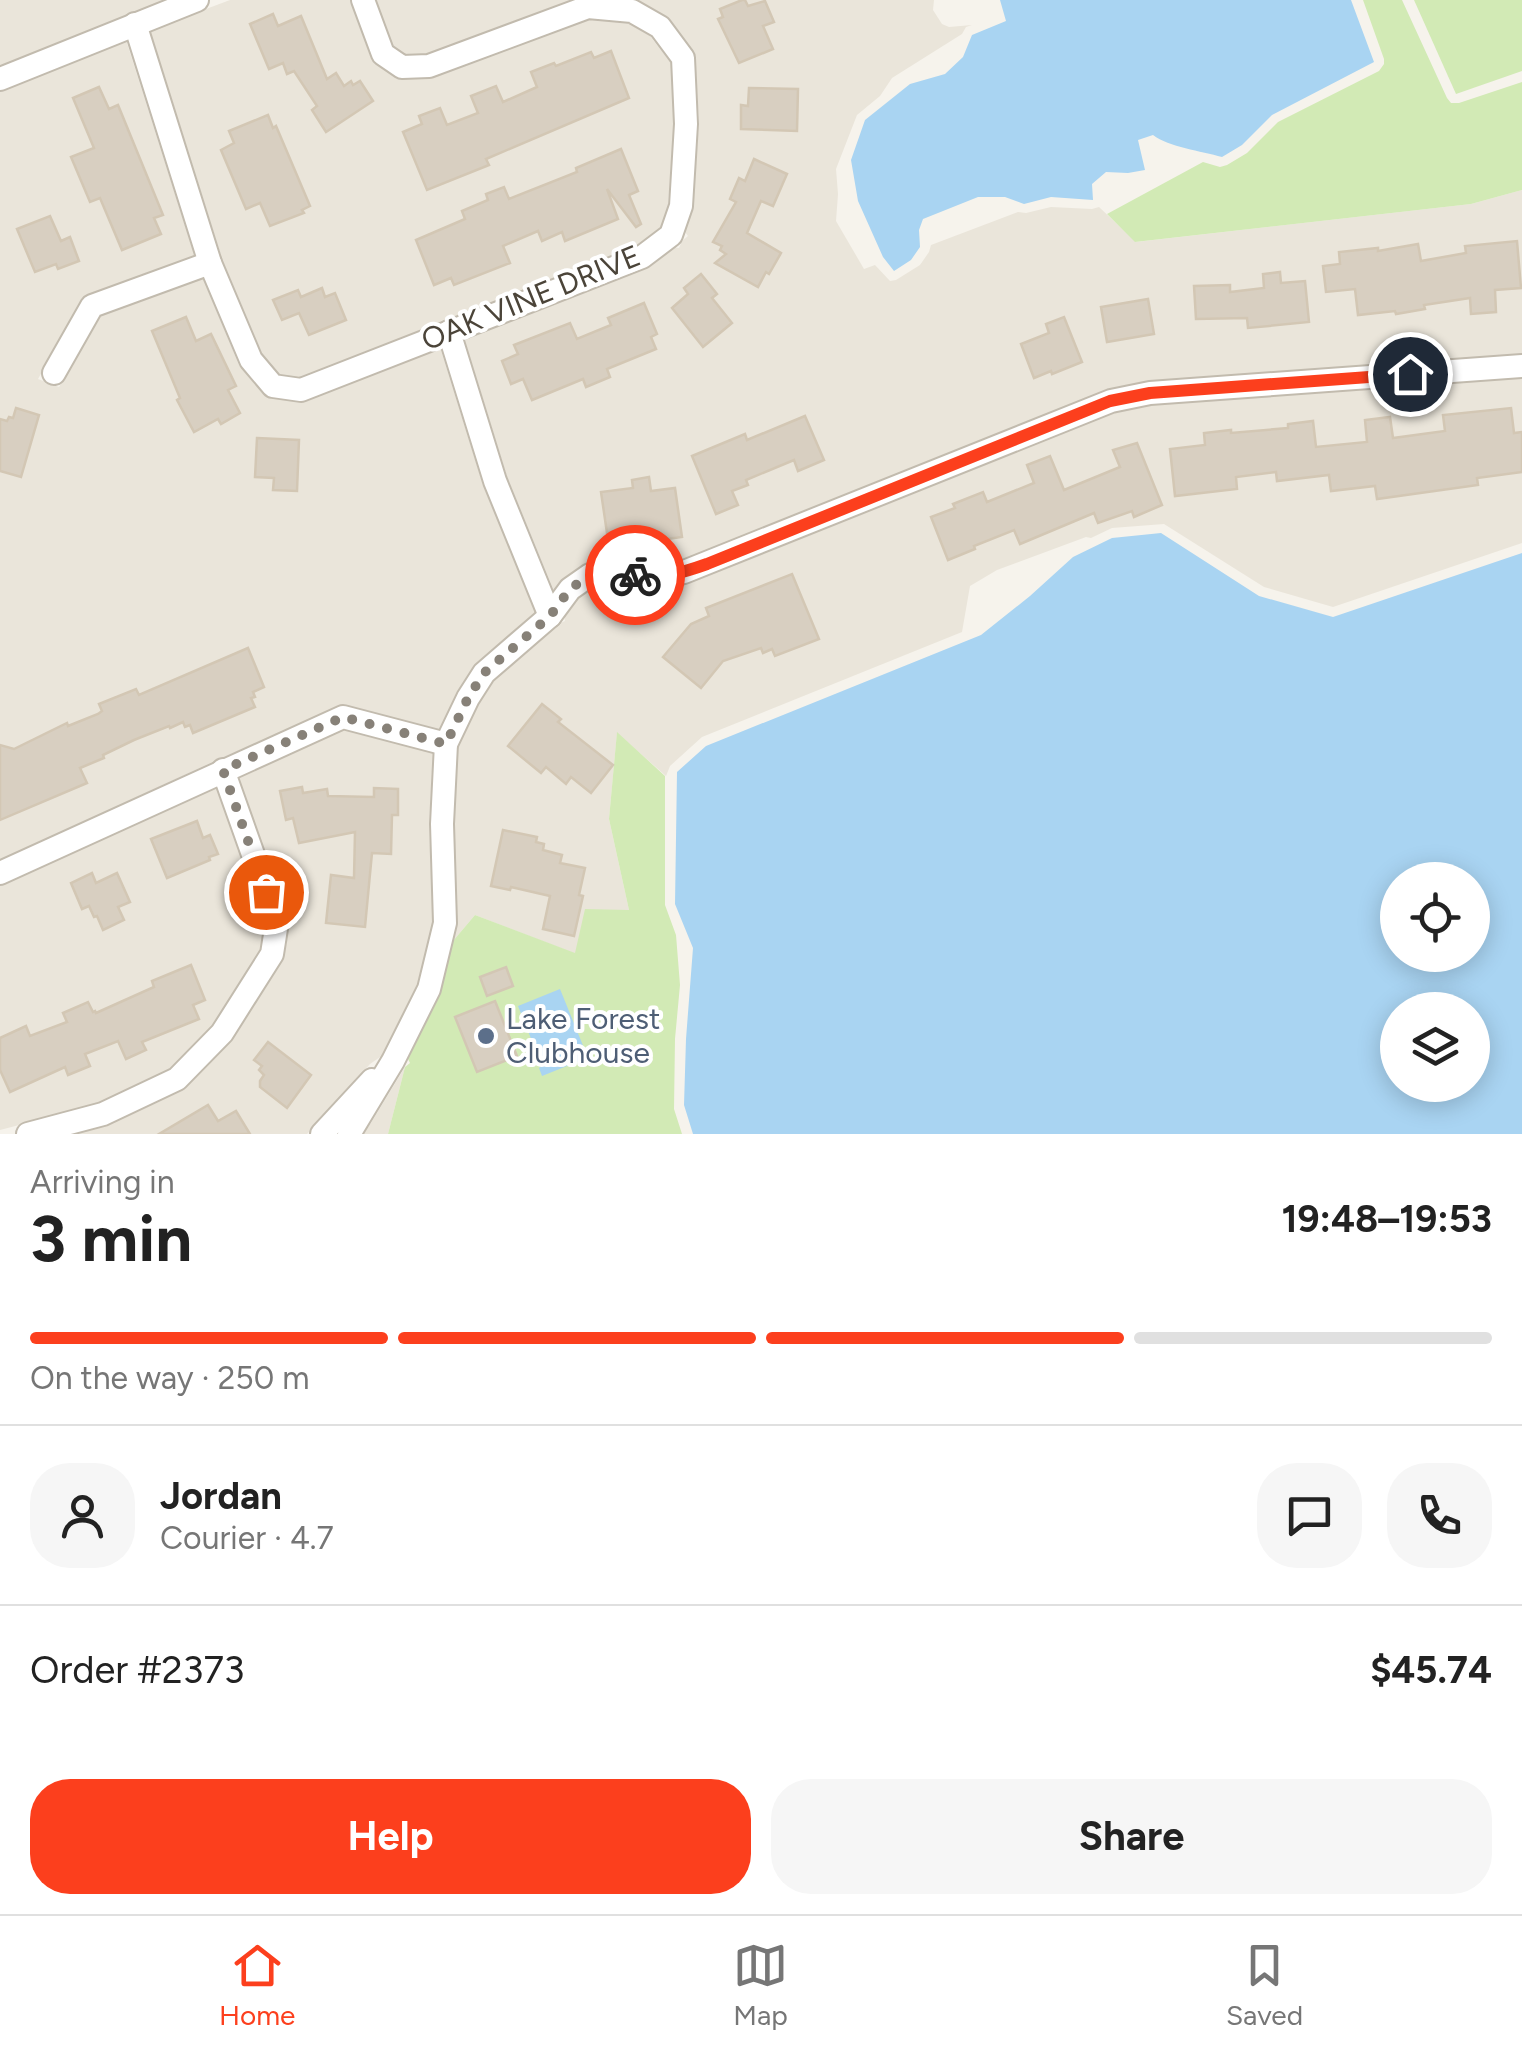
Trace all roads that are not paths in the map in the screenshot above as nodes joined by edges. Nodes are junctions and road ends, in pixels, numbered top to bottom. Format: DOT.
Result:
graph roads {
  1 [pos="197,0"];
  2 [pos="363,0"];
  3 [pos="134,24"];
  4 [pos="0,80"];
  5 [pos="210,263"];
  6 [pos="449,332"];
  7 [pos="1522,366"];
  8 [pos="54,373"];
  9 [pos="550,616"];
  10 [pos="446,744"];
  11 [pos="223,770"];
  12 [pos="0,873"];
  13 [pos="393,1061"];
  14 [pos="28,1134"];
  15 [pos="322,1134"];
  16 [pos="349,1134"];
  1 -- 3 [label="street"];
  2 -- 6 [label="street, OAK VINE DRIVE"];
  3 -- 4 [label="street"];
  3 -- 5 [label="street, OAK VINE DRIVE"];
  5 -- 6 [label="street, OAK VINE DRIVE"];
  5 -- 8 [label="street"];
  6 -- 9 [label="street"];
  7 -- 9 [label="street"];
  9 -- 10 [label="street"];
  10 -- 11 [label="street"];
  10 -- 13 [label="street"];
  11 -- 12 [label="street"];
  11 -- 14 [label="street"];
  13 -- 15 [label="street"];
  13 -- 16 [label="street"];
}
